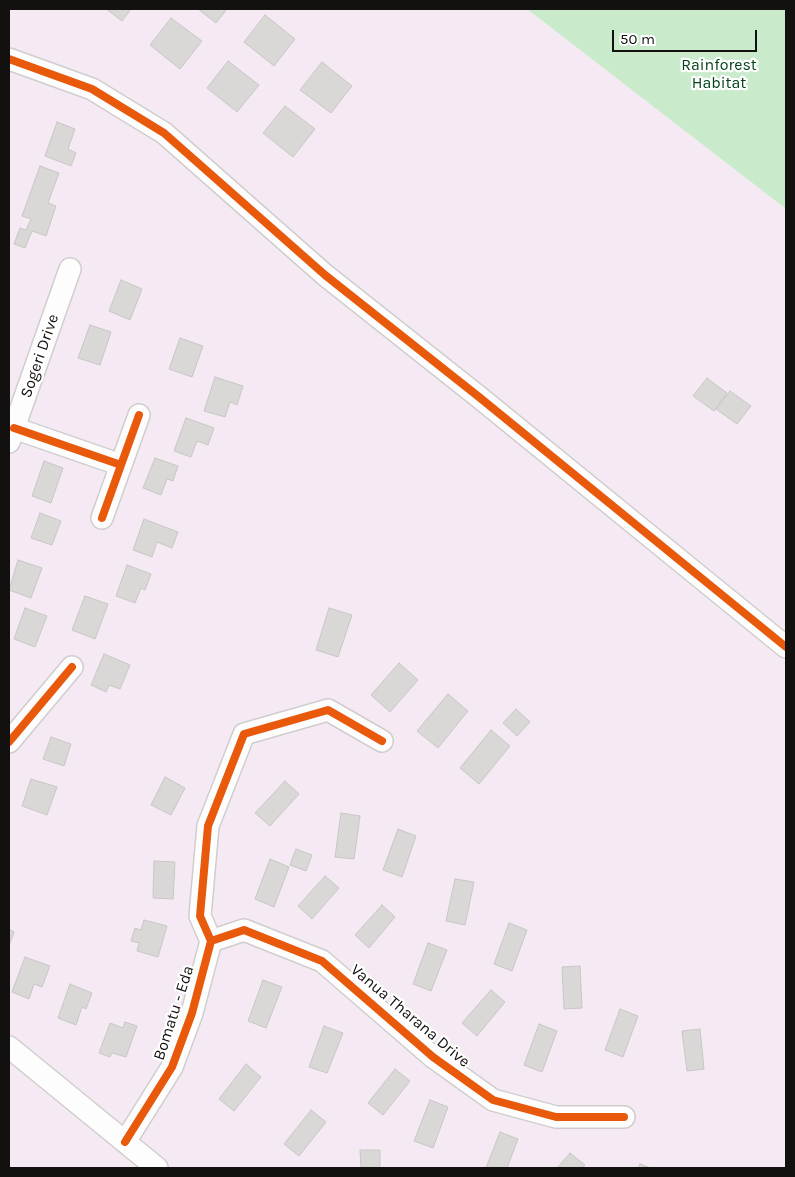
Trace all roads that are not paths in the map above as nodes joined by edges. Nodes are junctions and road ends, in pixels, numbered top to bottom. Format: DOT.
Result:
graph roads {
  1 [pos="9,59"];
  2 [pos="70,269"];
  3 [pos="139,416"];
  4 [pos="11,435"];
  5 [pos="121,464"];
  6 [pos="102,518"];
  7 [pos="786,647"];
  8 [pos="72,667"];
  9 [pos="11,733"];
  10 [pos="382,741"];
  11 [pos="211,940"];
  12 [pos="9,1047"];
  13 [pos="624,1117"];
  14 [pos="125,1142"];
  15 [pos="157,1168"];
  1 -- 7 [label="street"];
  2 -- 4 [label="street, Sogeri Drive"];
  3 -- 5 [label="street"];
  4 -- 5 [label="street"];
  5 -- 6 [label="street"];
  8 -- 9 [label="street"];
  10 -- 11 [label="street"];
  11 -- 13 [label="street, Vanua Tharana Drive"];
  11 -- 14 [label="street, Bomatu - Eda"];
  12 -- 14 [label="street"];
  14 -- 15 [label="street"];
}
